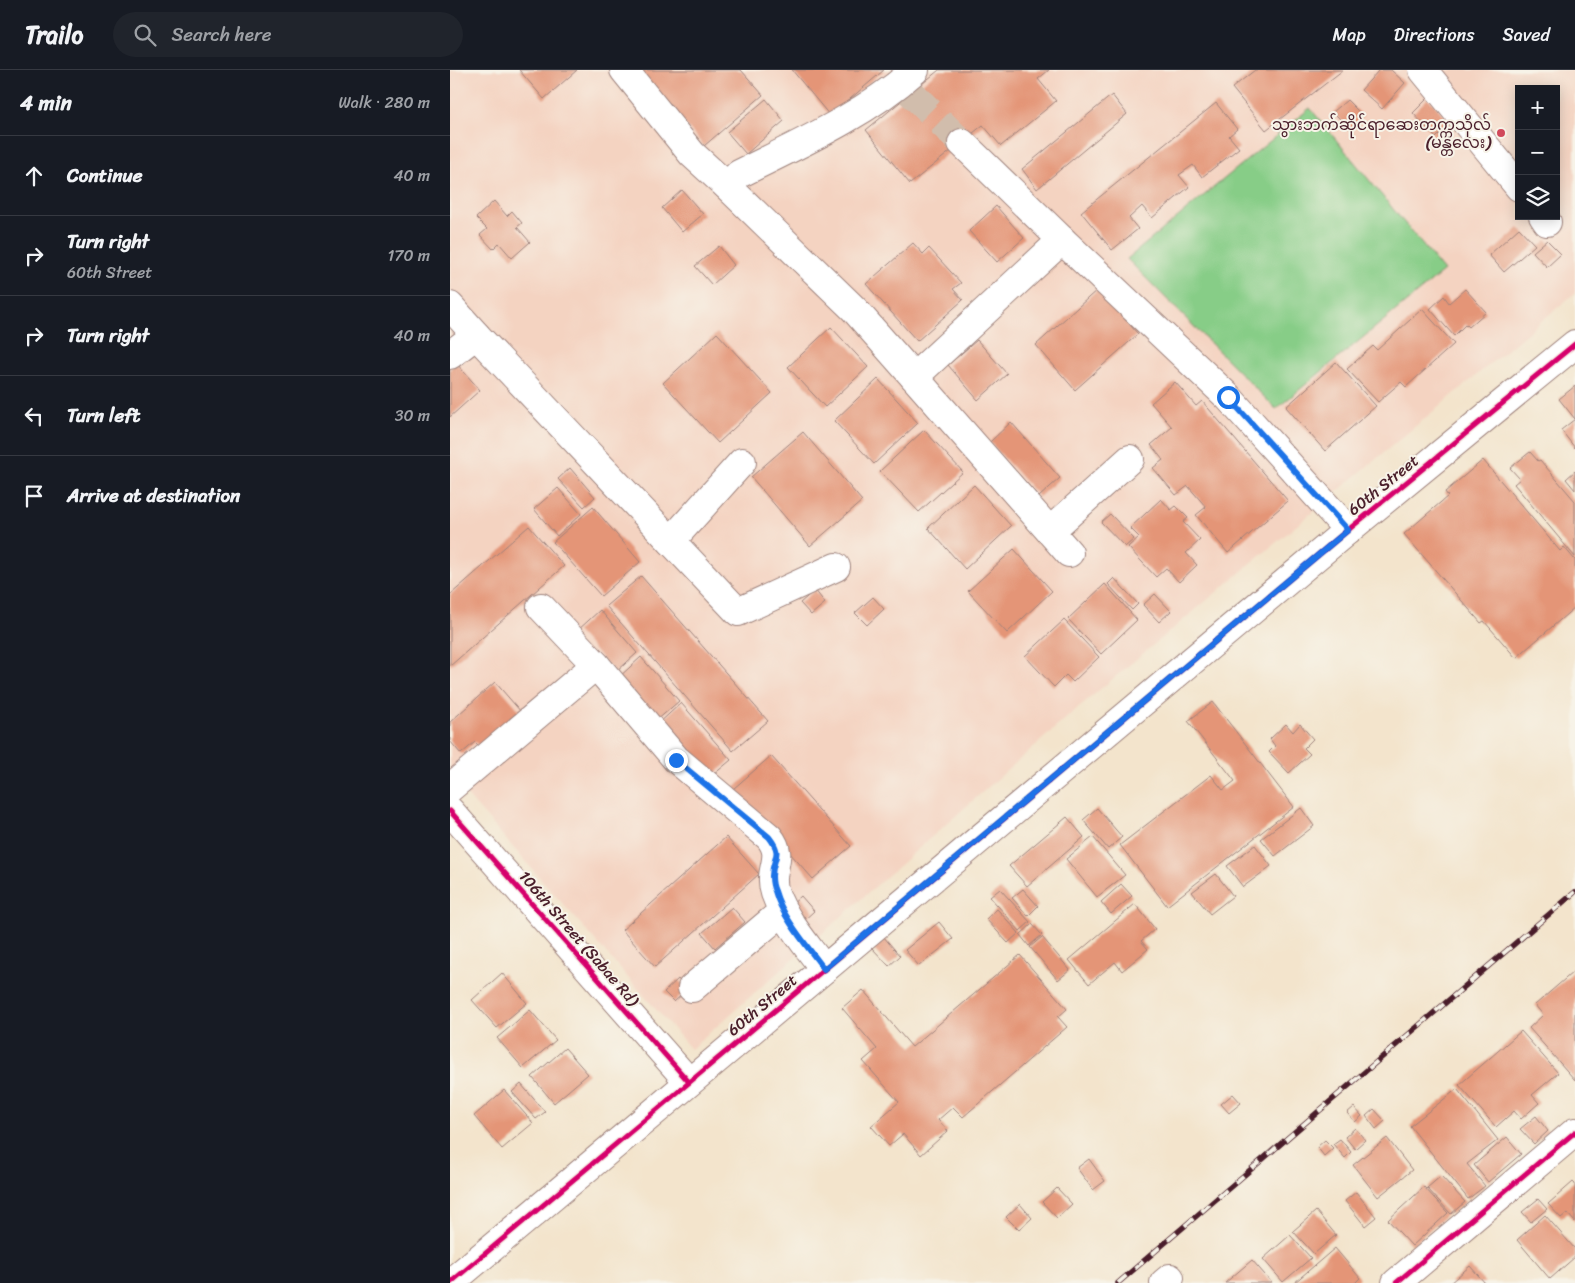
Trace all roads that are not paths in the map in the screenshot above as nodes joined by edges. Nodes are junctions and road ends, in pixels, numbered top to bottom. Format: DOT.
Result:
graph roads {
  1 [pos="624,70"];
  2 [pos="1422,70"];
  3 [pos="909,82"];
  4 [pos="962,143"];
  5 [pos="1515,182"];
  6 [pos="727,186"];
  7 [pos="1062,240"];
  8 [pos="450,306"];
  9 [pos="476,335"];
  10 [pos="1575,344"];
  11 [pos="450,355"];
  12 [pos="914,377"];
  13 [pos="1130,459"];
  14 [pos="742,462"];
  15 [pos="1348,530"];
  16 [pos="1050,531"];
  17 [pos="671,541"];
  18 [pos="1069,553"];
  19 [pos="836,568"];
  20 [pos="541,606"];
  21 [pos="596,665"];
  22 [pos="450,788"];
  23 [pos="450,811"];
  24 [pos="784,912"];
  25 [pos="824,969"];
  26 [pos="692,988"];
  27 [pos="689,1082"];
  28 [pos="1575,1132"];
  29 [pos="450,1283"];
  30 [pos="1396,1283"];
  1 -- 6 [label="street"];
  2 -- 5 [label="street"];
  3 -- 6 [label="street"];
  4 -- 7 [label="street"];
  6 -- 12 [label="street"];
  7 -- 12 [label="street"];
  7 -- 15 [label="street"];
  8 -- 9 [label="street"];
  9 -- 11 [label="street"];
  9 -- 17 [label="street"];
  10 -- 15 [label="street, 60th Street"];
  12 -- 16 [label="street"];
  13 -- 16 [label="street"];
  14 -- 17 [label="street"];
  15 -- 25 [label="street, 60th Street"];
  16 -- 18 [label="street"];
  17 -- 19 [label="street"];
  20 -- 21 [label="street"];
  21 -- 22 [label="street"];
  21 -- 24 [label="street"];
  23 -- 27 [label="street, 106th Street (Sabae Rd)"];
  24 -- 25 [label="street"];
  24 -- 26 [label="street"];
  25 -- 27 [label="street, 60th Street"];
  27 -- 29 [label="street, 60th Street"];
  28 -- 30 [label="street"];
}
